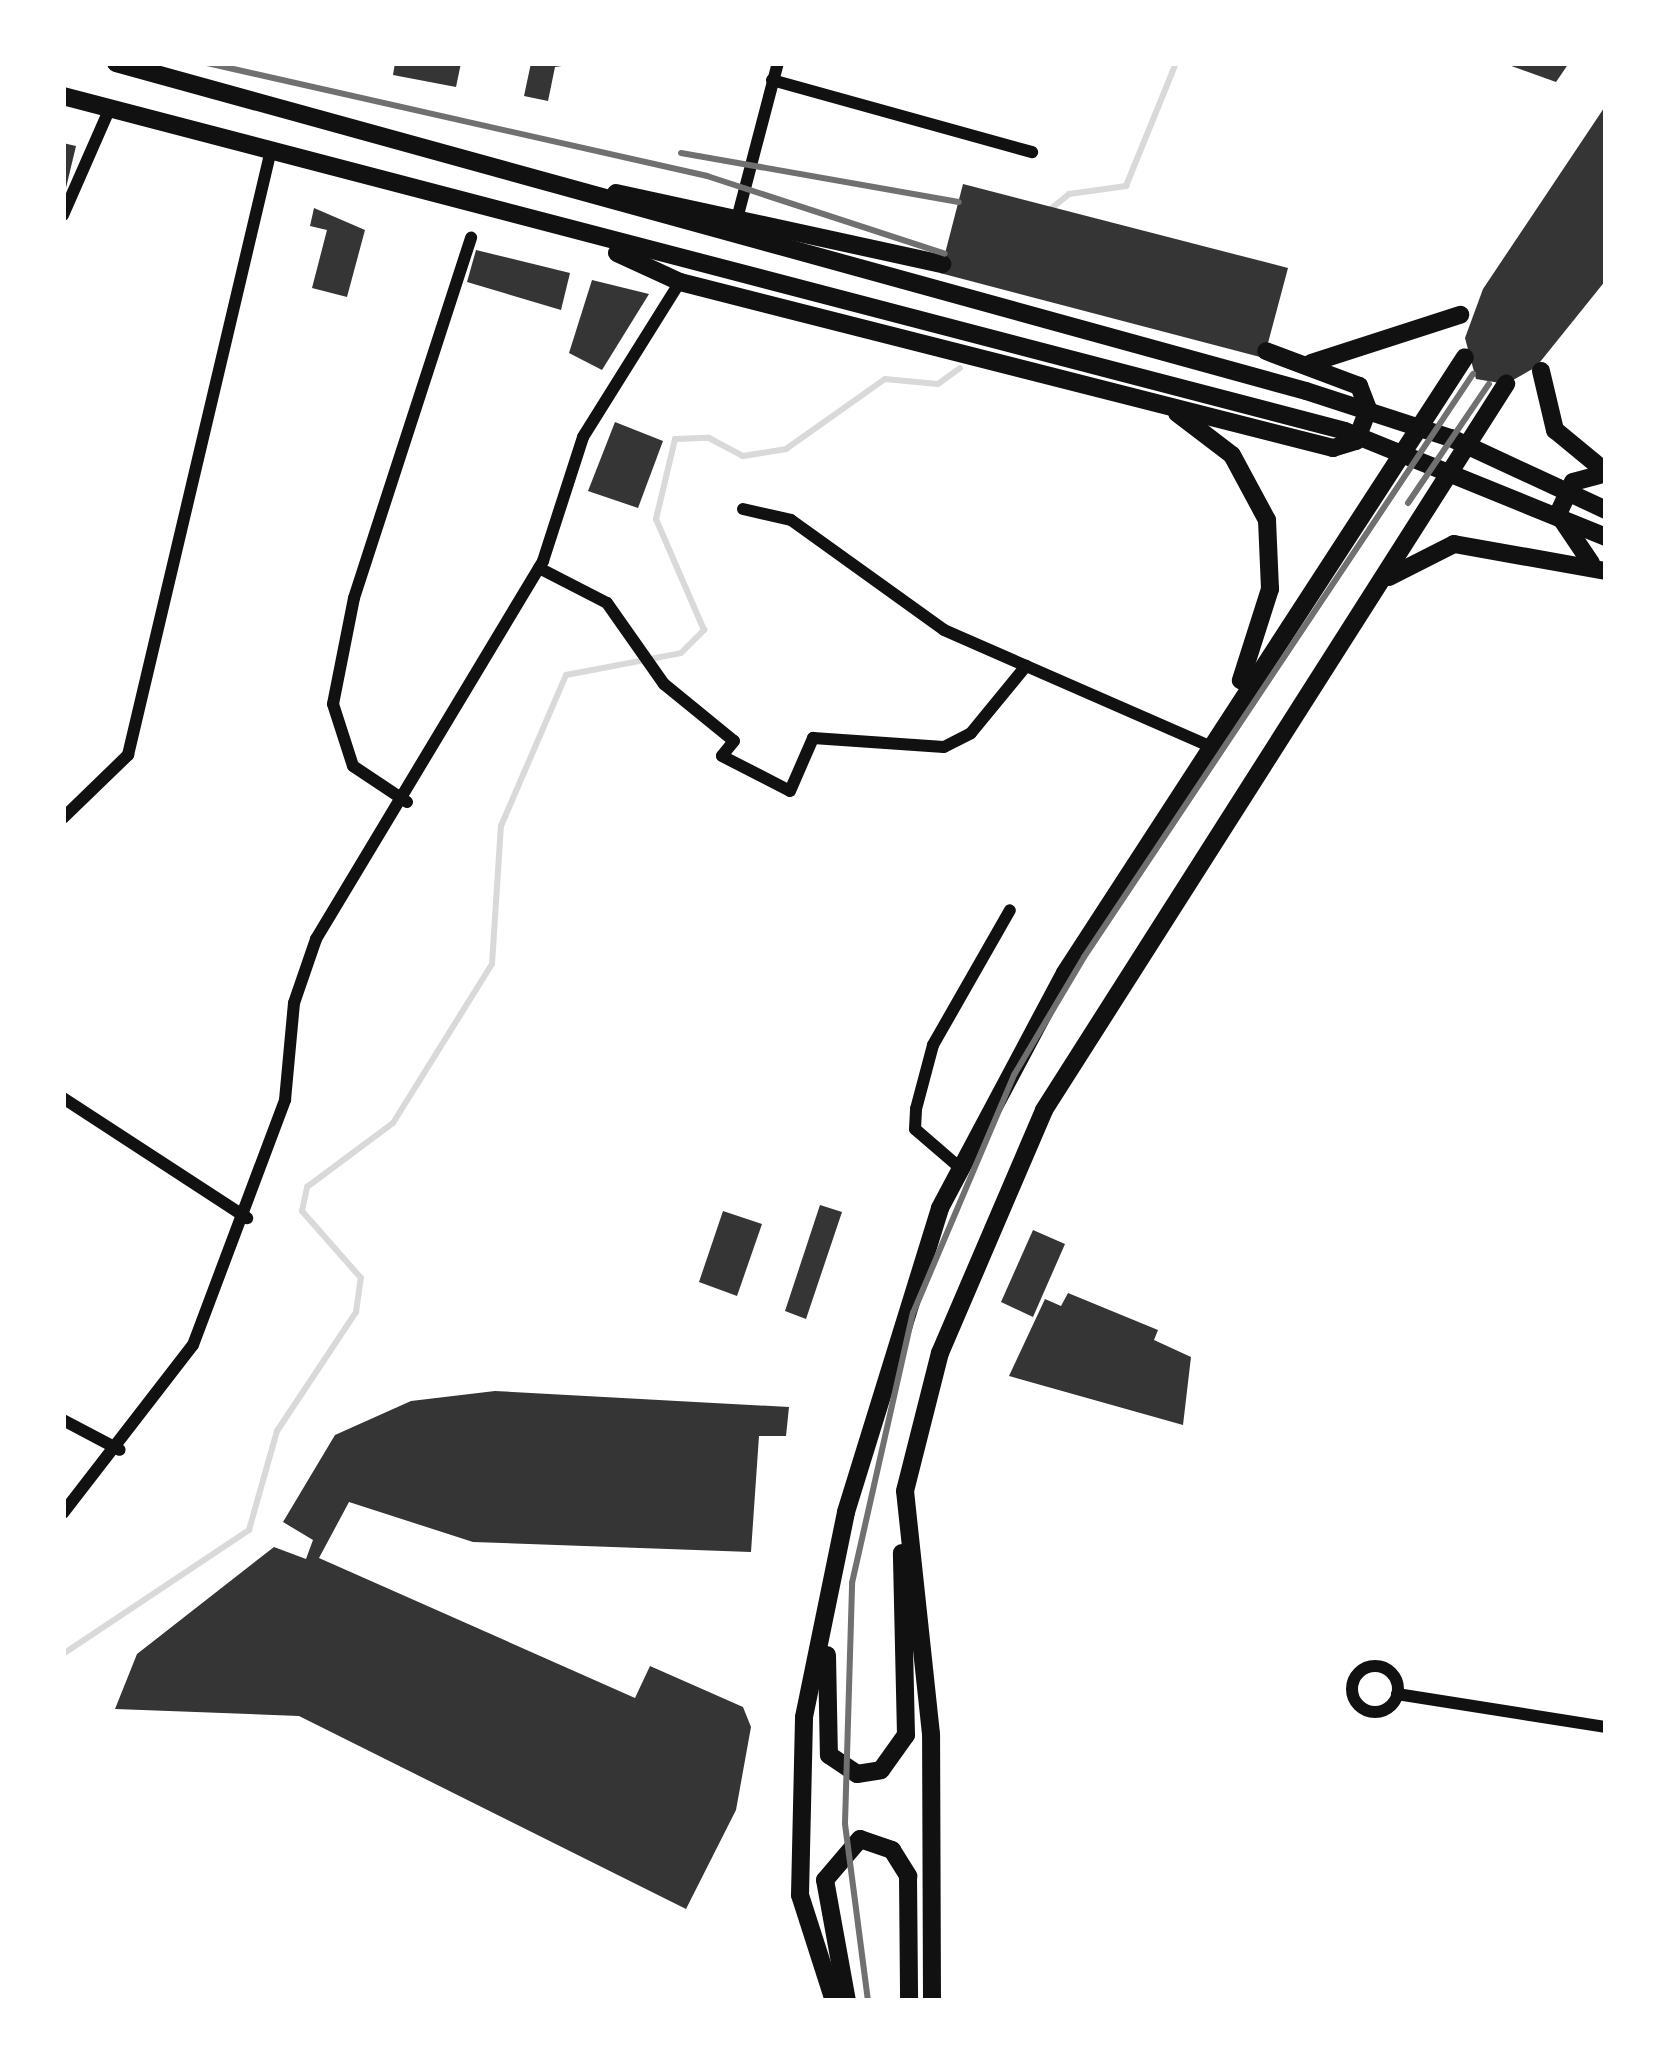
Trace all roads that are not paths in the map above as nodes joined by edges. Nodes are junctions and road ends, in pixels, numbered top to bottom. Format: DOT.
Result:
graph roads {
  1 [pos="116,63"];
  2 [pos="778,63"];
  3 [pos="170,70"];
  4 [pos="772,80"];
  5 [pos="63,96"];
  6 [pos="110,108"];
  7 [pos="271,150"];
  8 [pos="1032,152"];
  9 [pos="599,195"];
  10 [pos="63,215"];
  11 [pos="738,215"];
  12 [pos="471,237"];
  13 [pos="585,238"];
  14 [pos="942,265"];
  15 [pos="680,282"];
  16 [pos="1460,316"];
  17 [pos="1266,351"];
  18 [pos="1465,357"];
  19 [pos="1306,364"];
  20 [pos="1541,370"];
  21 [pos="1506,384"];
  22 [pos="1134,396"];
  23 [pos="1606,472"];
  24 [pos="742,509"];
  25 [pos="1606,510"];
  26 [pos="1606,537"];
  27 [pos="1599,567"];
  28 [pos="539,568"];
  29 [pos="1369,597"];
  30 [pos="1025,665"];
  31 [pos="1228,712"];
  32 [pos="1208,745"];
  33 [pos="407,802"];
  34 [pos="63,818"];
  35 [pos="1010,910"];
  36 [pos="63,1098"];
  37 [pos="959,1167"];
  38 [pos="247,1218"];
  39 [pos="63,1420"];
  40 [pos="120,1450"];
  41 [pos="905,1490"];
  42 [pos="63,1513"];
  43 [pos="836,1561"];
  44 [pos="1397,1694"];
  45 [pos="1606,1727"];
  46 [pos="834,2001"];
  47 [pos="847,2001"];
  48 [pos="909,2001"];
  49 [pos="932,2001"];
  1 -- 3 [label="main road"];
  2 -- 4 [label="street"];
  3 -- 9 [label="main road"];
  4 -- 8 [label="street"];
  4 -- 11 [label="street"];
  5 -- 6 [label="main road"];
  6 -- 7 [label="main road"];
  6 -- 10 [label="street"];
  7 -- 13 [label="main road"];
  7 -- 34 [label="street"];
  9 -- 11 [label="main road"];
  9 -- 25 [label="main road"];
  11 -- 14 [label="main road"];
  12 -- 33 [label="street"];
  13 -- 15 [label="main road"];
  13 -- 26 [label="main road"];
  15 -- 22 [label="main road"];
  15 -- 28 [label="street"];
  16 -- 19 [label="main road"];
  17 -- 19 [label="main road"];
  18 -- 31 [label="main road"];
  19 -- 22 [label="main road"];
  20 -- 23 [label="main road"];
  21 -- 29 [label="main road"];
  22 -- 31 [label="main road"];
  23 -- 27 [label="main road"];
  24 -- 30 [label="street"];
  27 -- 29 [label="main road"];
  28 -- 30 [label="street"];
  28 -- 33 [label="street"];
  29 -- 41 [label="main road"];
  30 -- 32 [label="street"];
  31 -- 32 [label="main road"];
  32 -- 37 [label="main road"];
  33 -- 38 [label="street"];
  35 -- 37 [label="street"];
  36 -- 38 [label="street"];
  37 -- 43 [label="main road"];
  38 -- 40 [label="street"];
  39 -- 40 [label="street"];
  40 -- 42 [label="street"];
  41 -- 43 [label="main road"];
  41 -- 49 [label="main road"];
  43 -- 46 [label="main road"];
  44 -- 45 [label="street"];
  47 -- 48 [label="main road"];
}
